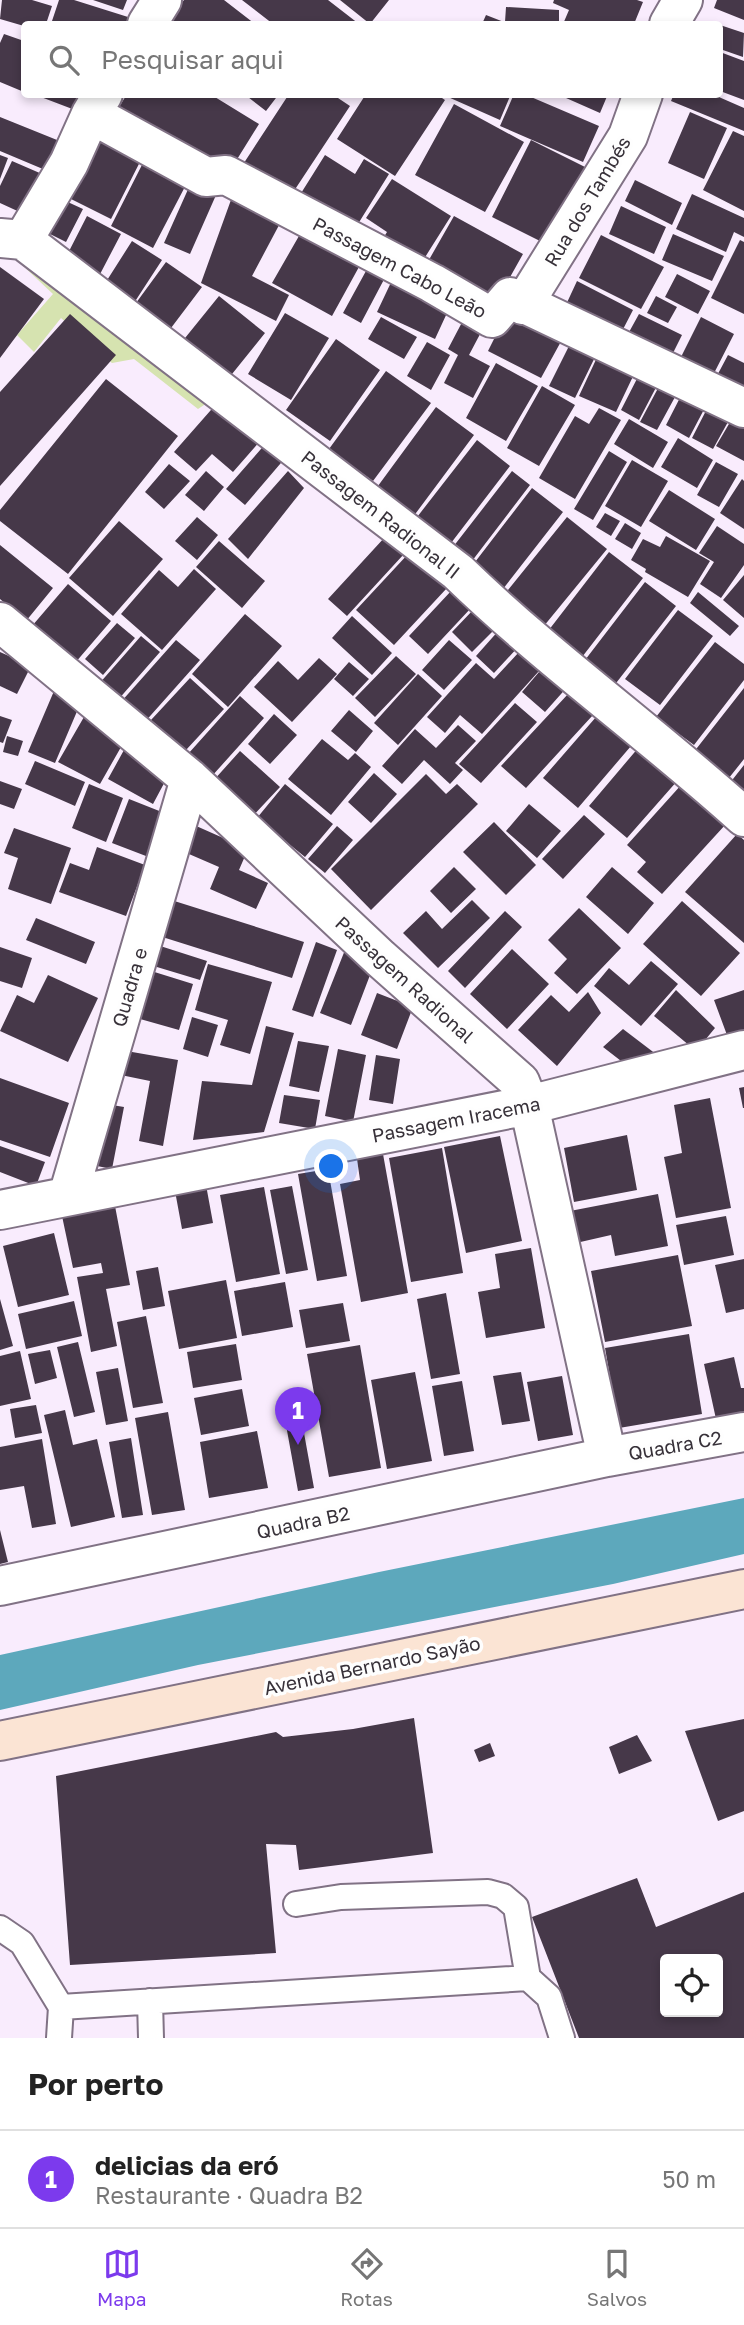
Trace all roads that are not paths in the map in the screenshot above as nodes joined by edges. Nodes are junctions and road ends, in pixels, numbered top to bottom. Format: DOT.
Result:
graph roads {
  1 [pos="162,0"];
  2 [pos="683,0"];
  3 [pos="149,21"];
  4 [pos="671,21"];
  5 [pos="642,98"];
  6 [pos="97,104"];
  7 [pos="12,239"];
  8 [pos="523,305"];
  9 [pos="744,408"];
  10 [pos="0,622"];
  11 [pos="190,779"];
  12 [pos="744,817"];
  13 [pos="744,1050"];
  14 [pos="529,1105"];
  15 [pos="68,1196"];
  16 [pos="0,1210"];
  17 [pos="744,1432"];
  18 [pos="607,1457"];
  19 [pos="0,1586"];
  20 [pos="744,1589"];
  21 [pos="0,1741"];
  22 [pos="296,1904"];
  23 [pos="0,1928"];
  24 [pos="528,1978"];
  25 [pos="150,2001"];
  26 [pos="61,2007"];
  27 [pos="59,2038"];
  28 [pos="151,2038"];
  29 [pos="562,2038"];
  1 -- 3 [label="street"];
  2 -- 4 [label="street"];
  5 -- 8 [label="street, Rua dos Tambés"];
  6 -- 7 [label="street"];
  6 -- 8 [label="street, Passagem Cabo Leão"];
  7 -- 12 [label="street, Passagem Radional II"];
  8 -- 9 [label="street"];
  10 -- 11 [label="street, Passagem Radional"];
  11 -- 14 [label="street, Passagem Radional"];
  11 -- 15 [label="street, Quadra e"];
  13 -- 14 [label="street, Passagem Iracema"];
  14 -- 15 [label="street, Passagem Iracema"];
  14 -- 18 [label="street, Passagem Radional"];
  15 -- 16 [label="street, Passagem Iracema"];
  17 -- 18 [label="street, Quadra C2"];
  18 -- 19 [label="street, Quadra B2"];
  20 -- 21 [label="street, Avenida Bernardo Sayão"];
  22 -- 24 [label="lane"];
  23 -- 26 [label="lane"];
  24 -- 25 [label="lane"];
  24 -- 29 [label="lane"];
  25 -- 26 [label="lane"];
  25 -- 28 [label="lane"];
  26 -- 27 [label="lane"];
}
